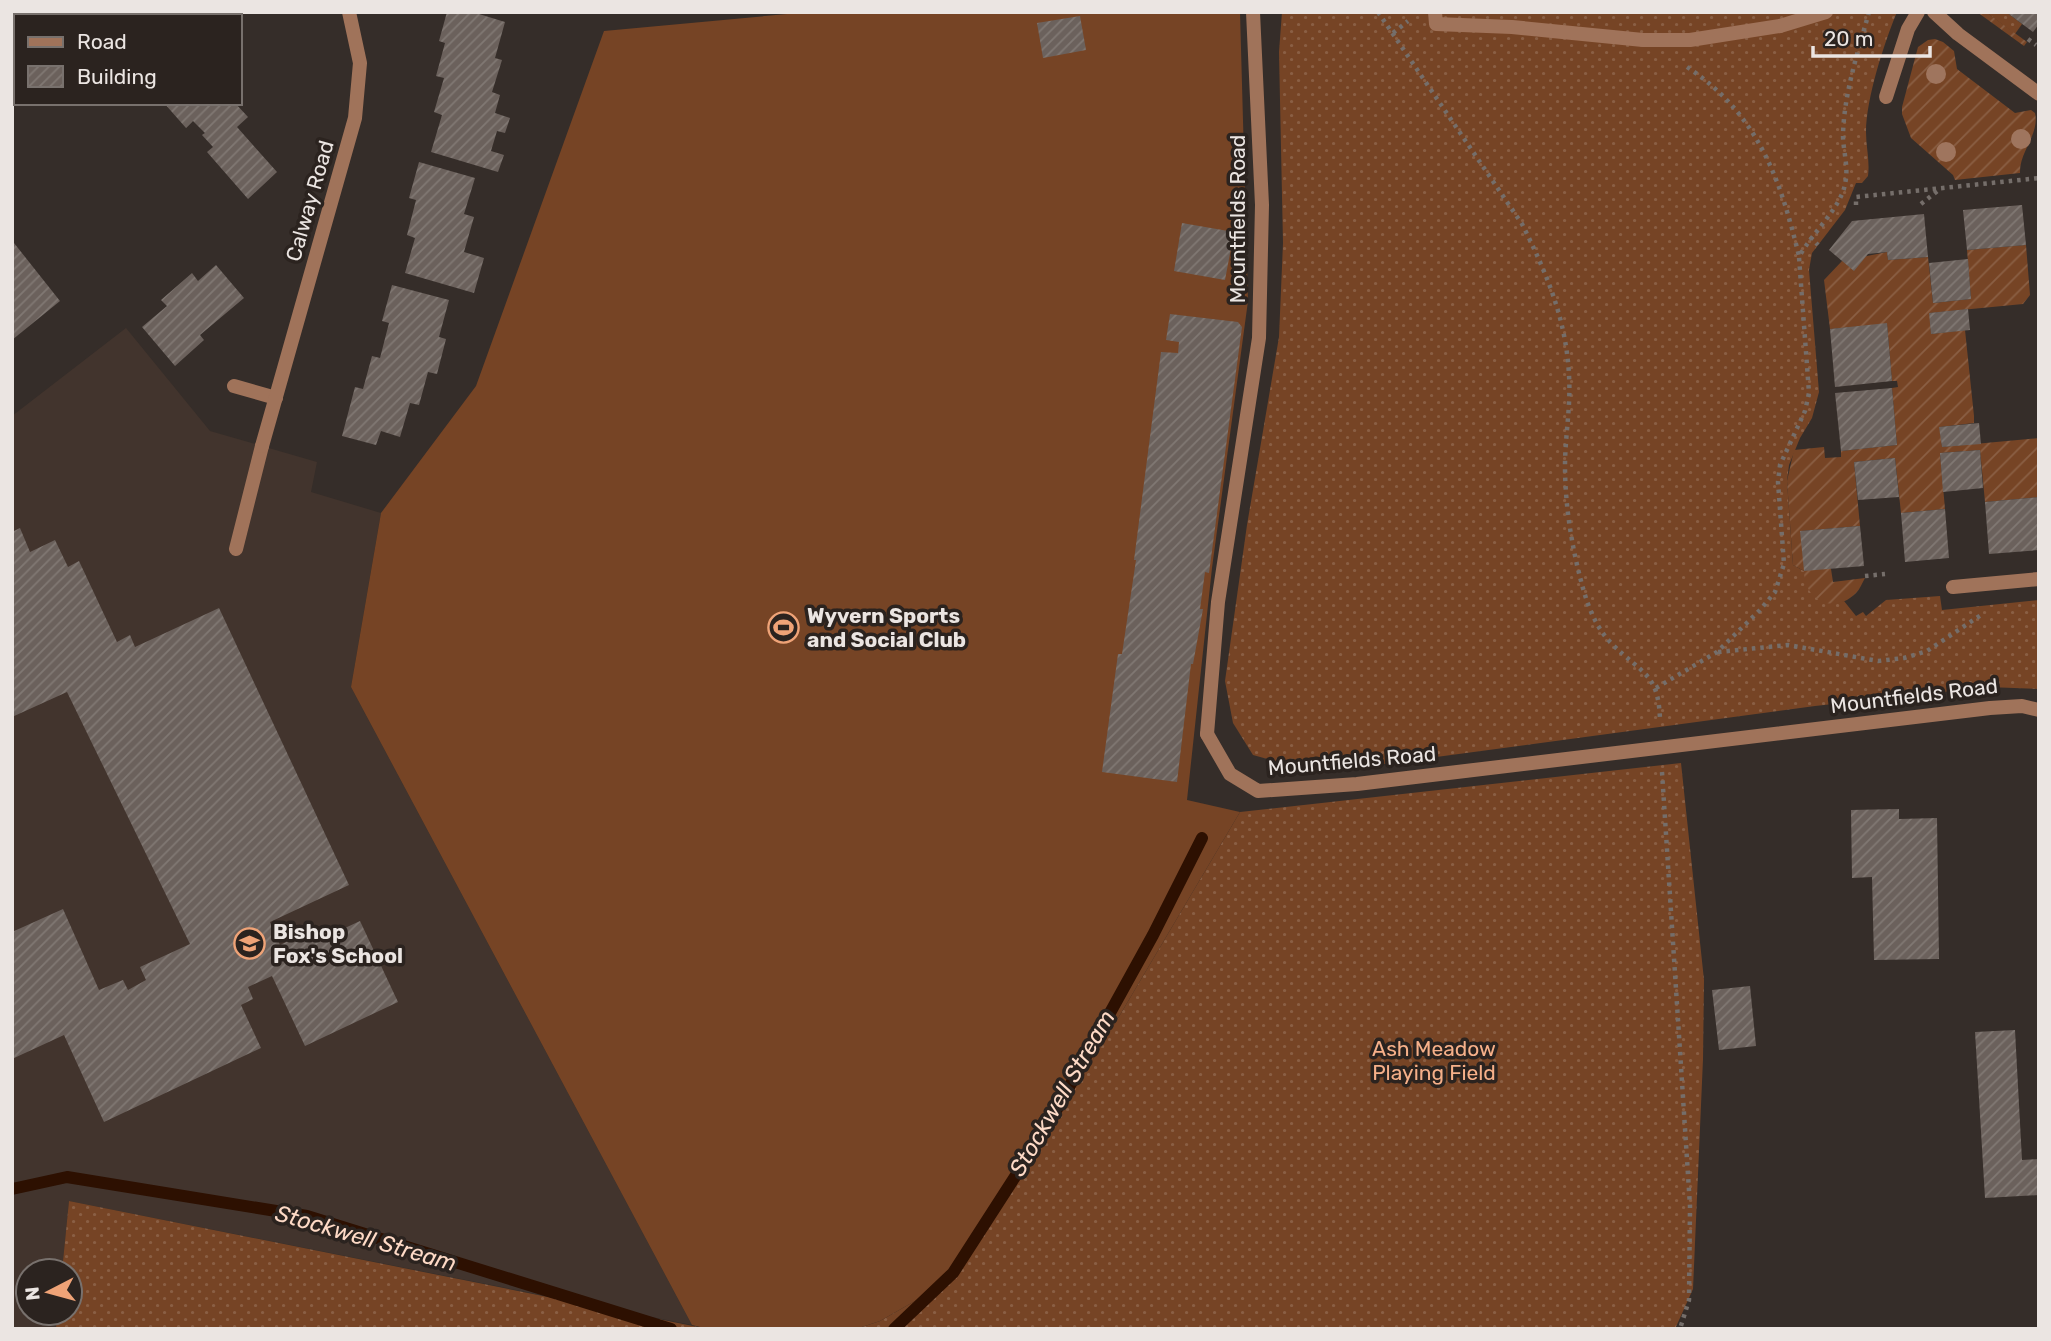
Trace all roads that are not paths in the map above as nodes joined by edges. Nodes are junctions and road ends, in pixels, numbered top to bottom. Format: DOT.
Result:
graph roads {
  1 [pos="349,12"];
  2 [pos="1253,12"];
  3 [pos="1435,12"];
  4 [pos="1826,12"];
  5 [pos="1918,12"];
  6 [pos="1934,12"];
  7 [pos="2039,94"];
  8 [pos="1886,96"];
  9 [pos="234,386"];
  10 [pos="276,398"];
  11 [pos="236,549"];
  12 [pos="2039,579"];
  13 [pos="1953,587"];
  14 [pos="2039,710"];
  1 -- 10 [label="street, Calway Road"];
  2 -- 14 [label="street, Mountfields Road"];
  3 -- 4 [label="street"];
  5 -- 8 [label="street"];
  6 -- 7 [label="street"];
  9 -- 10 [label="street"];
  10 -- 11 [label="street, Calway Road"];
  12 -- 13 [label="street"];
}
